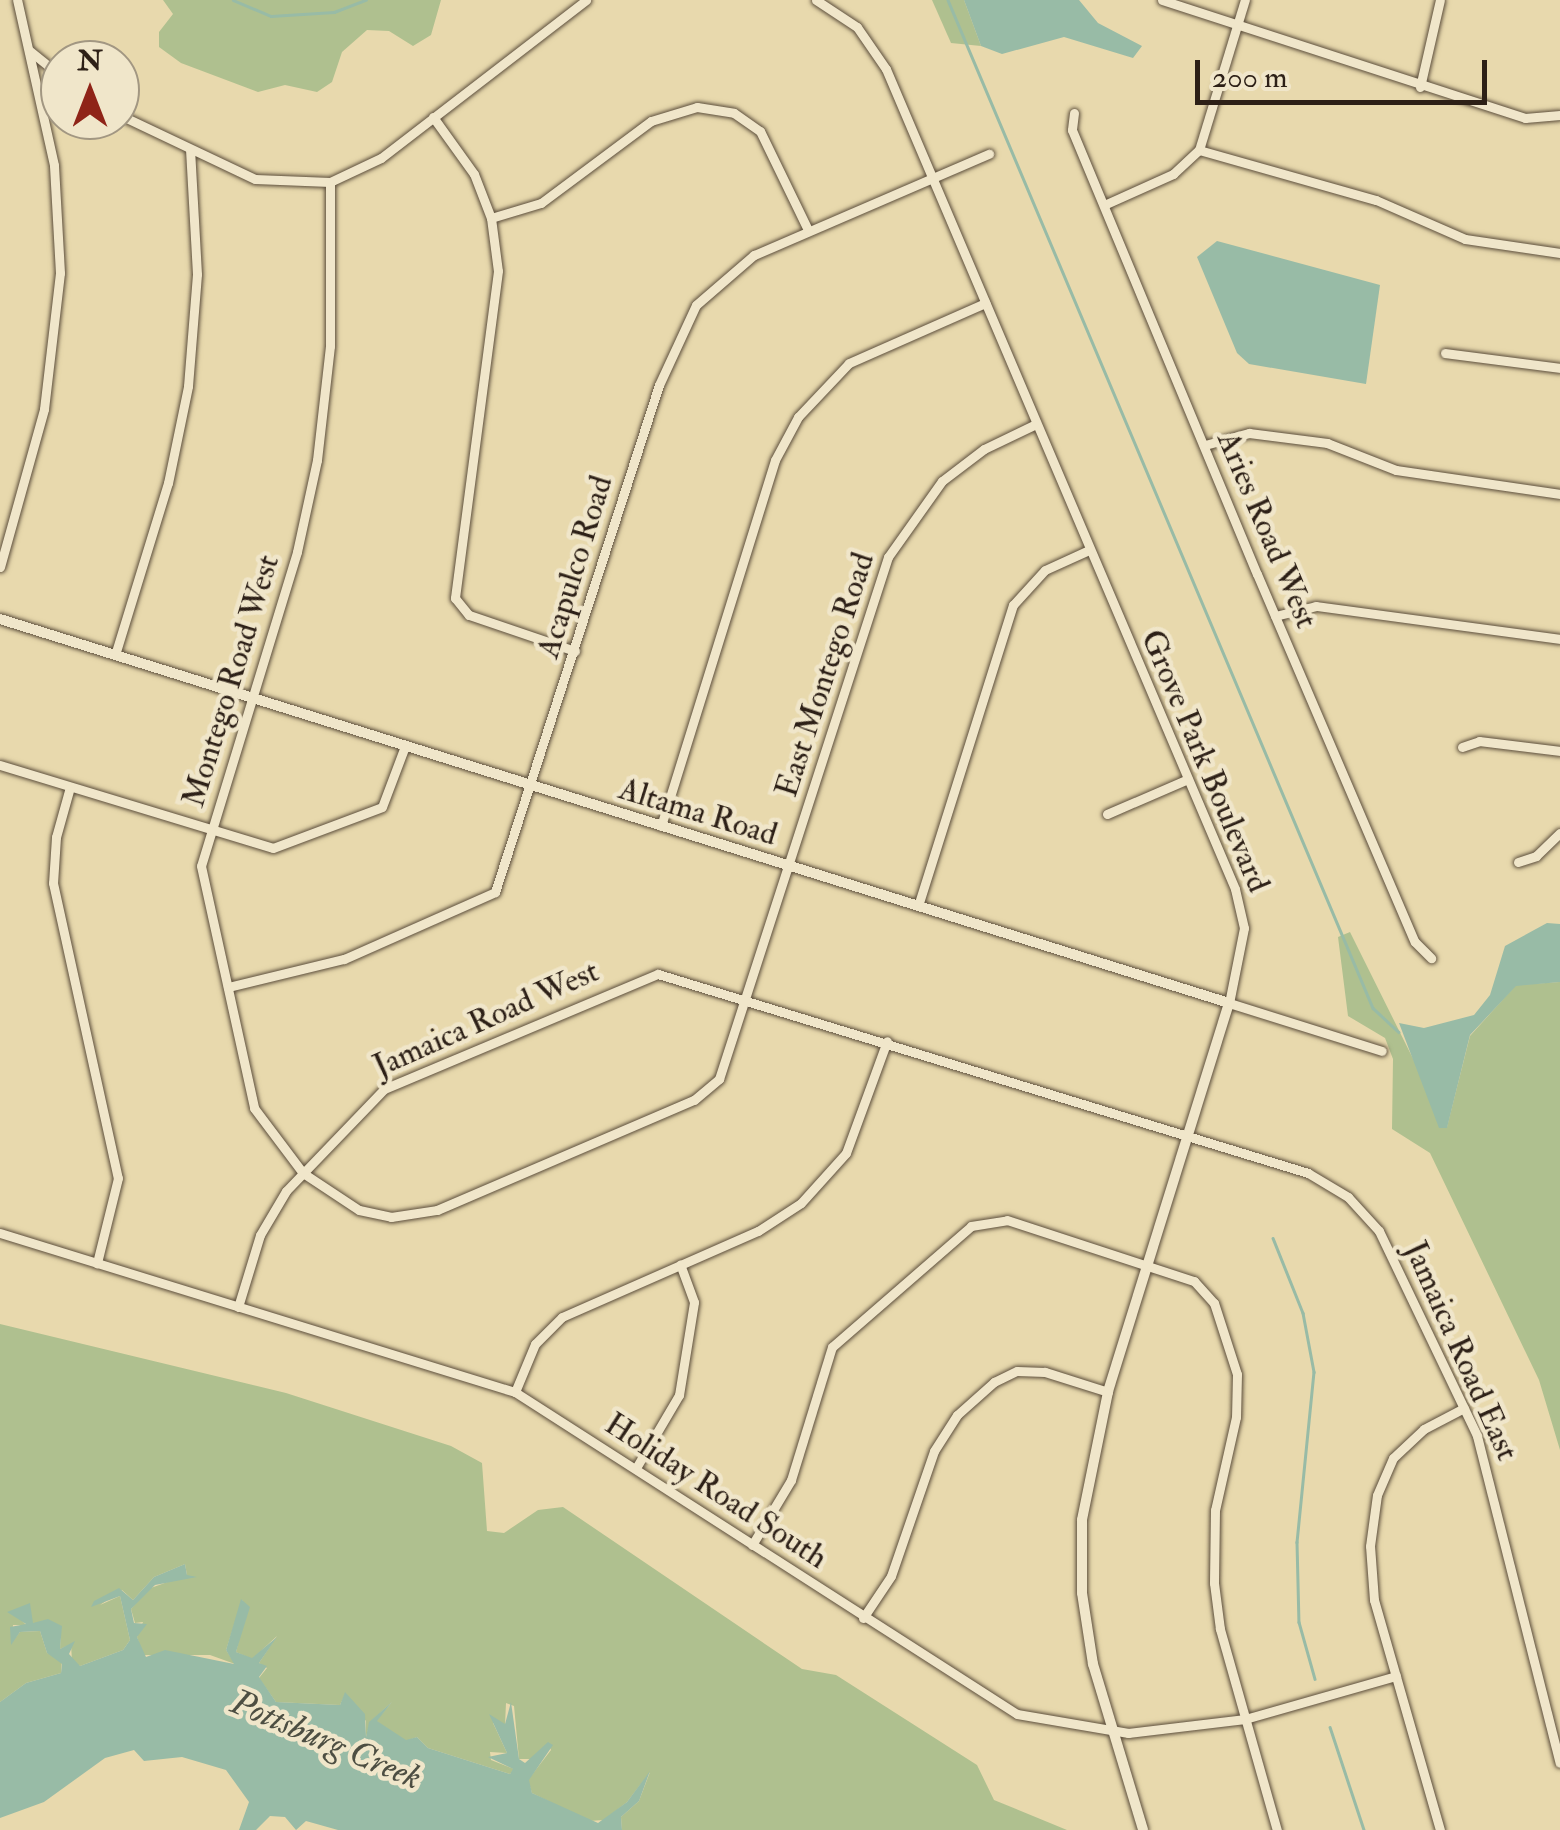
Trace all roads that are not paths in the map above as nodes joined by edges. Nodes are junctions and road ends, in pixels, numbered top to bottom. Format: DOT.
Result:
graph roads {
  1 [pos="17,0"];
  2 [pos="586,0"];
  3 [pos="816,0"];
  4 [pos="1162,0"];
  5 [pos="1244,0"];
  6 [pos="1440,0"];
  7 [pos="1238,25"];
  8 [pos="30,51"];
  9 [pos="40,59"];
  10 [pos="1420,87"];
  11 [pos="1074,113"];
  12 [pos="1560,115"];
  13 [pos="433,117"];
  14 [pos="140,125"];
  15 [pos="190,150"];
  16 [pos="1199,150"];
  17 [pos="989,154"];
  18 [pos="931,178"];
  19 [pos="330,182"];
  20 [pos="1104,204"];
  21 [pos="491,218"];
  22 [pos="808,230"];
  23 [pos="1560,253"];
  24 [pos="985,303"];
  25 [pos="1446,352"];
  26 [pos="1560,368"];
  27 [pos="1036,424"];
  28 [pos="1205,445"];
  29 [pos="1560,494"];
  30 [pos="1089,550"];
  31 [pos="0,566"];
  32 [pos="1276,616"];
  33 [pos="0,620"];
  34 [pos="1560,639"];
  35 [pos="575,651"];
  36 [pos="116,655"];
  37 [pos="252,698"];
  38 [pos="405,746"];
  39 [pos="1462,747"];
  40 [pos="1560,751"];
  41 [pos="0,765"];
  42 [pos="1188,779"];
  43 [pos="533,786"];
  44 [pos="70,787"];
  45 [pos="1107,814"];
  46 [pos="662,826"];
  47 [pos="210,831"];
  48 [pos="1560,833"];
  49 [pos="1518,862"];
  50 [pos="790,866"];
  51 [pos="918,906"];
  52 [pos="1430,958"];
  53 [pos="228,987"];
  54 [pos="748,999"];
  55 [pos="1229,1003"];
  56 [pos="886,1041"];
  57 [pos="1382,1051"];
  58 [pos="1188,1134"];
  59 [pos="304,1172"];
  60 [pos="0,1233"];
  61 [pos="97,1263"];
  62 [pos="1148,1263"];
  63 [pos="680,1264"];
  64 [pos="238,1307"];
  65 [pos="514,1392"];
  66 [pos="1108,1392"];
  67 [pos="1464,1408"];
  68 [pos="636,1468"];
  69 [pos="752,1545"];
  70 [pos="864,1618"];
  71 [pos="1396,1676"];
  72 [pos="1246,1719"];
  73 [pos="1112,1732"];
  74 [pos="1560,1763"];
  75 [pos="1143,1830"];
  76 [pos="1277,1830"];
  77 [pos="1440,1830"];
  1 -- 8 [label="street"];
  2 -- 13 [label="street"];
  3 -- 18 [label="street, Grove Park Boulevard"];
  4 -- 7 [label="street"];
  5 -- 7 [label="street"];
  6 -- 10 [label="street"];
  7 -- 10 [label="street"];
  7 -- 16 [label="street"];
  8 -- 9 [label="street"];
  8 -- 31 [label="street"];
  10 -- 12 [label="street"];
  11 -- 20 [label="street, Aries Road West"];
  13 -- 19 [label="street"];
  13 -- 21 [label="street"];
  14 -- 15 [label="street"];
  15 -- 19 [label="street"];
  15 -- 36 [label="street"];
  16 -- 20 [label="street"];
  16 -- 23 [label="street"];
  17 -- 18 [label="street, Acapulco Road"];
  18 -- 22 [label="street, Acapulco Road"];
  18 -- 24 [label="street, Grove Park Boulevard"];
  19 -- 37 [label="street, Montego Road West"];
  20 -- 28 [label="street, Aries Road West"];
  21 -- 22 [label="street"];
  21 -- 35 [label="street"];
  22 -- 35 [label="street, Acapulco Road"];
  24 -- 27 [label="street, Grove Park Boulevard"];
  24 -- 46 [label="street"];
  25 -- 26 [label="street"];
  27 -- 30 [label="street, Grove Park Boulevard"];
  27 -- 50 [label="street, East Montego Road"];
  28 -- 29 [label="street"];
  28 -- 32 [label="street, Aries Road West"];
  30 -- 42 [label="street, Grove Park Boulevard"];
  30 -- 51 [label="street"];
  32 -- 34 [label="street"];
  32 -- 52 [label="street, Aries Road West"];
  33 -- 36 [label="street, Altama Road"];
  35 -- 43 [label="street, Acapulco Road"];
  36 -- 37 [label="street, Altama Road"];
  37 -- 38 [label="street, Altama Road"];
  37 -- 47 [label="street, Montego Road West"];
  38 -- 43 [label="street, Altama Road"];
  38 -- 47 [label="street"];
  39 -- 40 [label="street"];
  41 -- 44 [label="street"];
  42 -- 45 [label="street"];
  42 -- 55 [label="street, Grove Park Boulevard"];
  43 -- 46 [label="street, Altama Road"];
  43 -- 53 [label="street, Acapulco Road"];
  44 -- 47 [label="street"];
  44 -- 61 [label="street"];
  46 -- 50 [label="street, Altama Road"];
  47 -- 53 [label="street, Montego Road West"];
  48 -- 49 [label="street"];
  50 -- 51 [label="street, Altama Road"];
  50 -- 54 [label="street, East Montego Road"];
  51 -- 55 [label="street, Altama Road"];
  53 -- 59 [label="street, Montego Road West"];
  54 -- 56 [label="street, Jamaica Road West"];
  54 -- 59 [label="street, Jamaica Road West"];
  54 -- 59 [label="street, East Montego Road"];
  55 -- 57 [label="street, Altama Road"];
  55 -- 58 [label="street, Grove Park Boulevard"];
  56 -- 58 [label="street, Jamaica Road East"];
  56 -- 63 [label="street"];
  58 -- 62 [label="street, Grove Park Boulevard"];
  58 -- 67 [label="street, Jamaica Road East"];
  59 -- 64 [label="street, Jamaica Road West"];
  60 -- 61 [label="street, Holiday Road South"];
  61 -- 64 [label="street, Holiday Road South"];
  62 -- 66 [label="street, Grove Park Boulevard"];
  62 -- 69 [label="street"];
  62 -- 72 [label="street"];
  63 -- 65 [label="street"];
  63 -- 68 [label="street"];
  64 -- 65 [label="street, Holiday Road South"];
  65 -- 68 [label="street, Holiday Road South"];
  66 -- 70 [label="street"];
  66 -- 73 [label="street, Grove Park Boulevard"];
  67 -- 71 [label="street"];
  67 -- 74 [label="street, Jamaica Road East"];
  68 -- 69 [label="street, Holiday Road South"];
  69 -- 70 [label="street, Holiday Road South"];
  70 -- 73 [label="street, Holiday Road South"];
  71 -- 72 [label="street, Holiday Road South"];
  71 -- 77 [label="street"];
  72 -- 73 [label="street, Holiday Road South"];
  72 -- 76 [label="street"];
  73 -- 75 [label="street, Grove Park Boulevard"];
}
